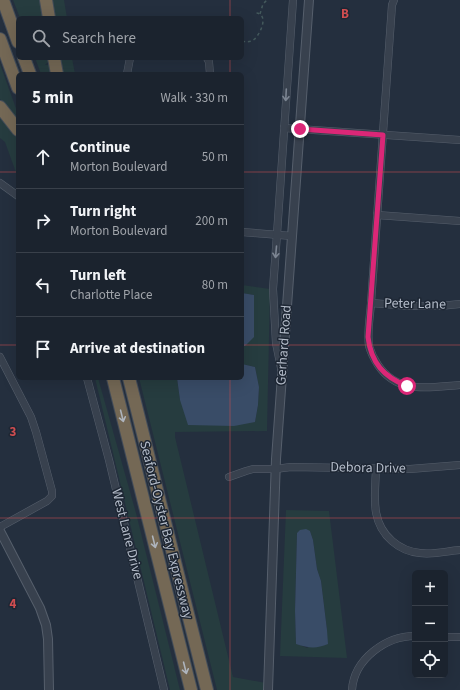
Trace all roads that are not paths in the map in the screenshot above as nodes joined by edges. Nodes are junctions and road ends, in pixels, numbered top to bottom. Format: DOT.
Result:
graph roads {
  1 [pos="3,0"];
  2 [pos="46,0"];
  3 [pos="293,0"];
  4 [pos="309,0"];
  5 [pos="394,0"];
  6 [pos="48,16"];
  7 [pos="16,36"];
  8 [pos="0,39"];
  9 [pos="25,60"];
  10 [pos="54,60"];
  11 [pos="129,60"];
  12 [pos="208,60"];
  13 [pos="29,72"];
  14 [pos="57,72"];
  15 [pos="128,72"];
  16 [pos="210,72"];
  17 [pos="16,83"];
  18 [pos="0,107"];
  19 [pos="16,127"];
  20 [pos="284,128"];
  21 [pos="300,129"];
  22 [pos="383,135"];
  23 [pos="460,140"];
  24 [pos="0,183"];
  25 [pos="16,195"];
  26 [pos="377,215"];
  27 [pos="460,221"];
  28 [pos="244,232"];
  29 [pos="277,234"];
  30 [pos="292,236"];
  31 [pos="371,303"];
  32 [pos="460,304"];
  33 [pos="0,357"];
  34 [pos="282,373"];
  35 [pos="88,380"];
  36 [pos="112,380"];
  37 [pos="130,380"];
  38 [pos="460,385"];
  39 [pos="460,465"];
  40 [pos="275,468"];
  41 [pos="376,469"];
  42 [pos="229,477"];
  43 [pos="0,527"];
  44 [pos="0,531"];
  45 [pos="460,550"];
  46 [pos="412,636"];
  47 [pos="448,637"];
  48 [pos="460,637"];
  49 [pos="50,690"];
  50 [pos="164,690"];
  51 [pos="190,690"];
  52 [pos="207,690"];
  53 [pos="268,690"];
  54 [pos="352,690"];
  1 -- 7 [label="highway"];
  2 -- 6 [label="highway"];
  3 -- 20 [label="street, one-way"];
  4 -- 21 [label="street, Gerhard Road"];
  5 -- 22 [label="street"];
  8 -- 17 [label="highway"];
  9 -- 13 [label="highway"];
  10 -- 14 [label="highway"];
  11 -- 15 [label="street"];
  12 -- 16 [label="street"];
  18 -- 19 [label="highway"];
  20 -- 21 [label="street"];
  20 -- 29 [label="street"];
  21 -- 22 [label="street"];
  21 -- 30 [label="street, Gerhard Road"];
  22 -- 23 [label="street"];
  22 -- 26 [label="street"];
  24 -- 25 [label="street"];
  26 -- 27 [label="street"];
  26 -- 31 [label="street"];
  28 -- 29 [label="street"];
  29 -- 30 [label="street"];
  29 -- 34 [label="street, one-way"];
  30 -- 34 [label="street, Gerhard Road"];
  31 -- 32 [label="street, Peter Lane"];
  31 -- 38 [label="street"];
  33 -- 43 [label="street"];
  34 -- 40 [label="street, Gerhard Road"];
  35 -- 50 [label="street, West Lane Drive"];
  36 -- 51 [label="highway, Seaford-Oyster Bay Expressway, one-way"];
  37 -- 52 [label="highway, Seaford-Oyster Bay Expressway"];
  39 -- 41 [label="street, Debora Drive"];
  40 -- 41 [label="street, Debora Drive"];
  40 -- 42 [label="street, Debora Drive"];
  40 -- 53 [label="street, Gerhard Road"];
  41 -- 45 [label="street"];
  44 -- 49 [label="street"];
  46 -- 54 [label="street"];
  47 -- 48 [label="street"];
}
